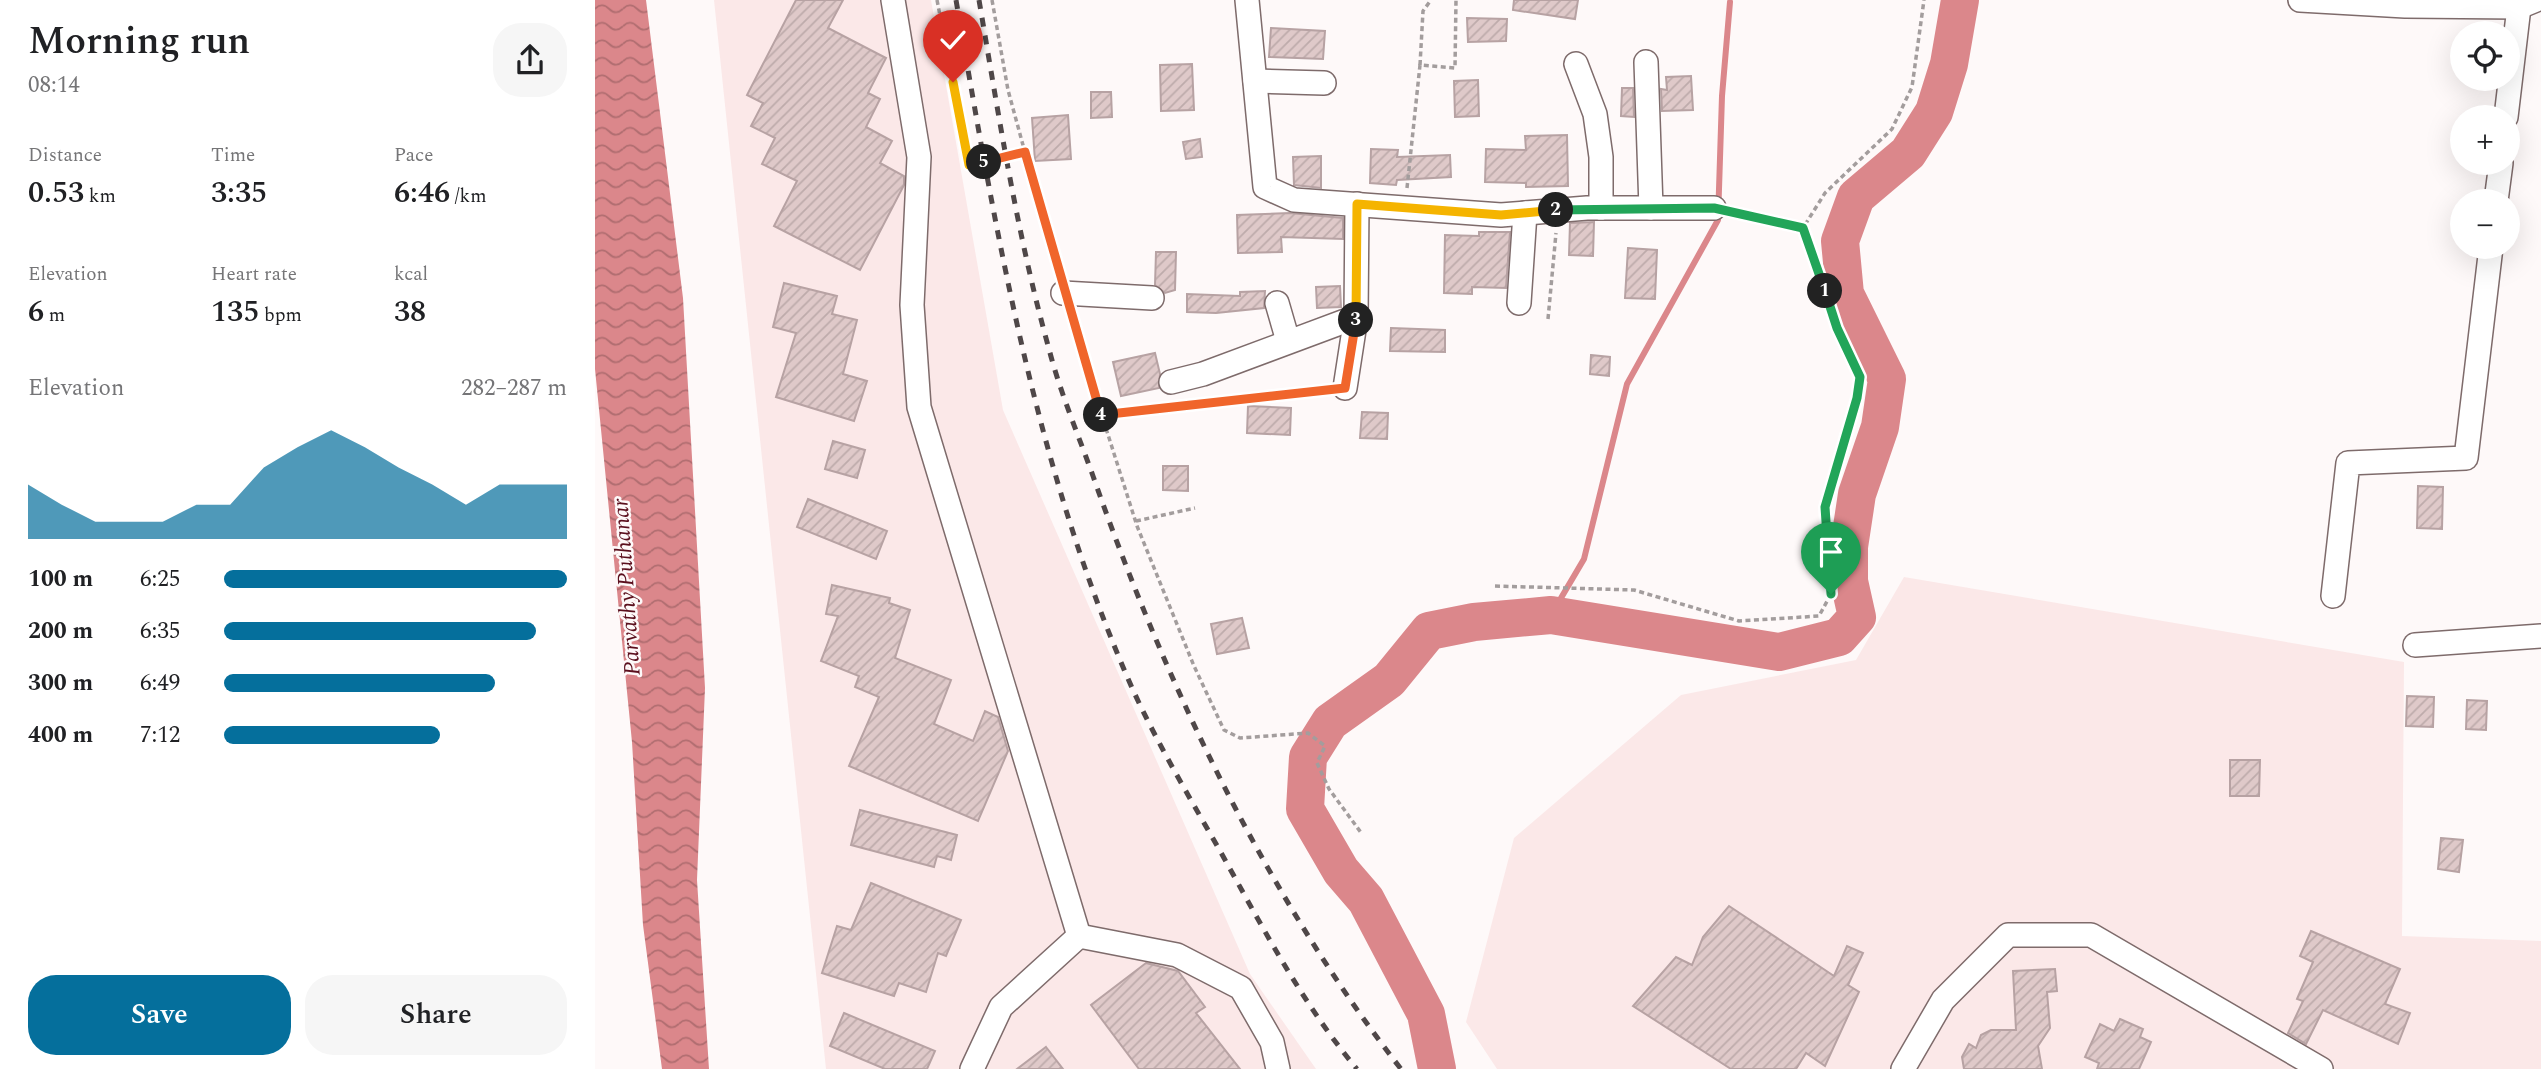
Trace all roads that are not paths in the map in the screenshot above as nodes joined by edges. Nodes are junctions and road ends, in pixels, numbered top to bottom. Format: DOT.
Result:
graph roads {
  1 [pos="893,0"];
  2 [pos="1247,0"];
  3 [pos="2300,0"];
  4 [pos="2527,4"];
  5 [pos="1646,62"];
  6 [pos="1576,64"];
  7 [pos="1255,81"];
  8 [pos="1324,83"];
  9 [pos="2508,105"];
  10 [pos="1357,204"];
  11 [pos="1601,208"];
  12 [pos="1651,208"];
  13 [pos="1714,208"];
  14 [pos="1525,213"];
  15 [pos="2490,259"];
  16 [pos="1063,293"];
  17 [pos="1152,298"];
  18 [pos="1277,303"];
  19 [pos="1519,303"];
  20 [pos="1356,317"];
  21 [pos="1288,341"];
  22 [pos="1171,382"];
  23 [pos="1345,388"];
  24 [pos="2333,596"];
  25 [pos="2541,636"];
  26 [pos="2415,645"];
  27 [pos="1079,936"];
  28 [pos="972,1069"];
  29 [pos="1278,1069"];
  30 [pos="1903,1069"];
  31 [pos="2321,1069"];
  1 -- 27 [label="street"];
  2 -- 7 [label="street"];
  3 -- 4 [label="street"];
  4 -- 9 [label="street"];
  5 -- 12 [label="street"];
  6 -- 11 [label="street"];
  7 -- 8 [label="street"];
  7 -- 10 [label="street"];
  10 -- 14 [label="street"];
  10 -- 20 [label="street"];
  11 -- 12 [label="street"];
  11 -- 14 [label="street"];
  12 -- 13 [label="street"];
  14 -- 19 [label="street"];
  15 -- 24 [label="street"];
  16 -- 17 [label="street"];
  18 -- 21 [label="street"];
  20 -- 21 [label="street"];
  20 -- 23 [label="street"];
  21 -- 22 [label="street"];
  25 -- 26 [label="street"];
  27 -- 28 [label="street"];
  27 -- 29 [label="street"];
  30 -- 31 [label="street"];
}
